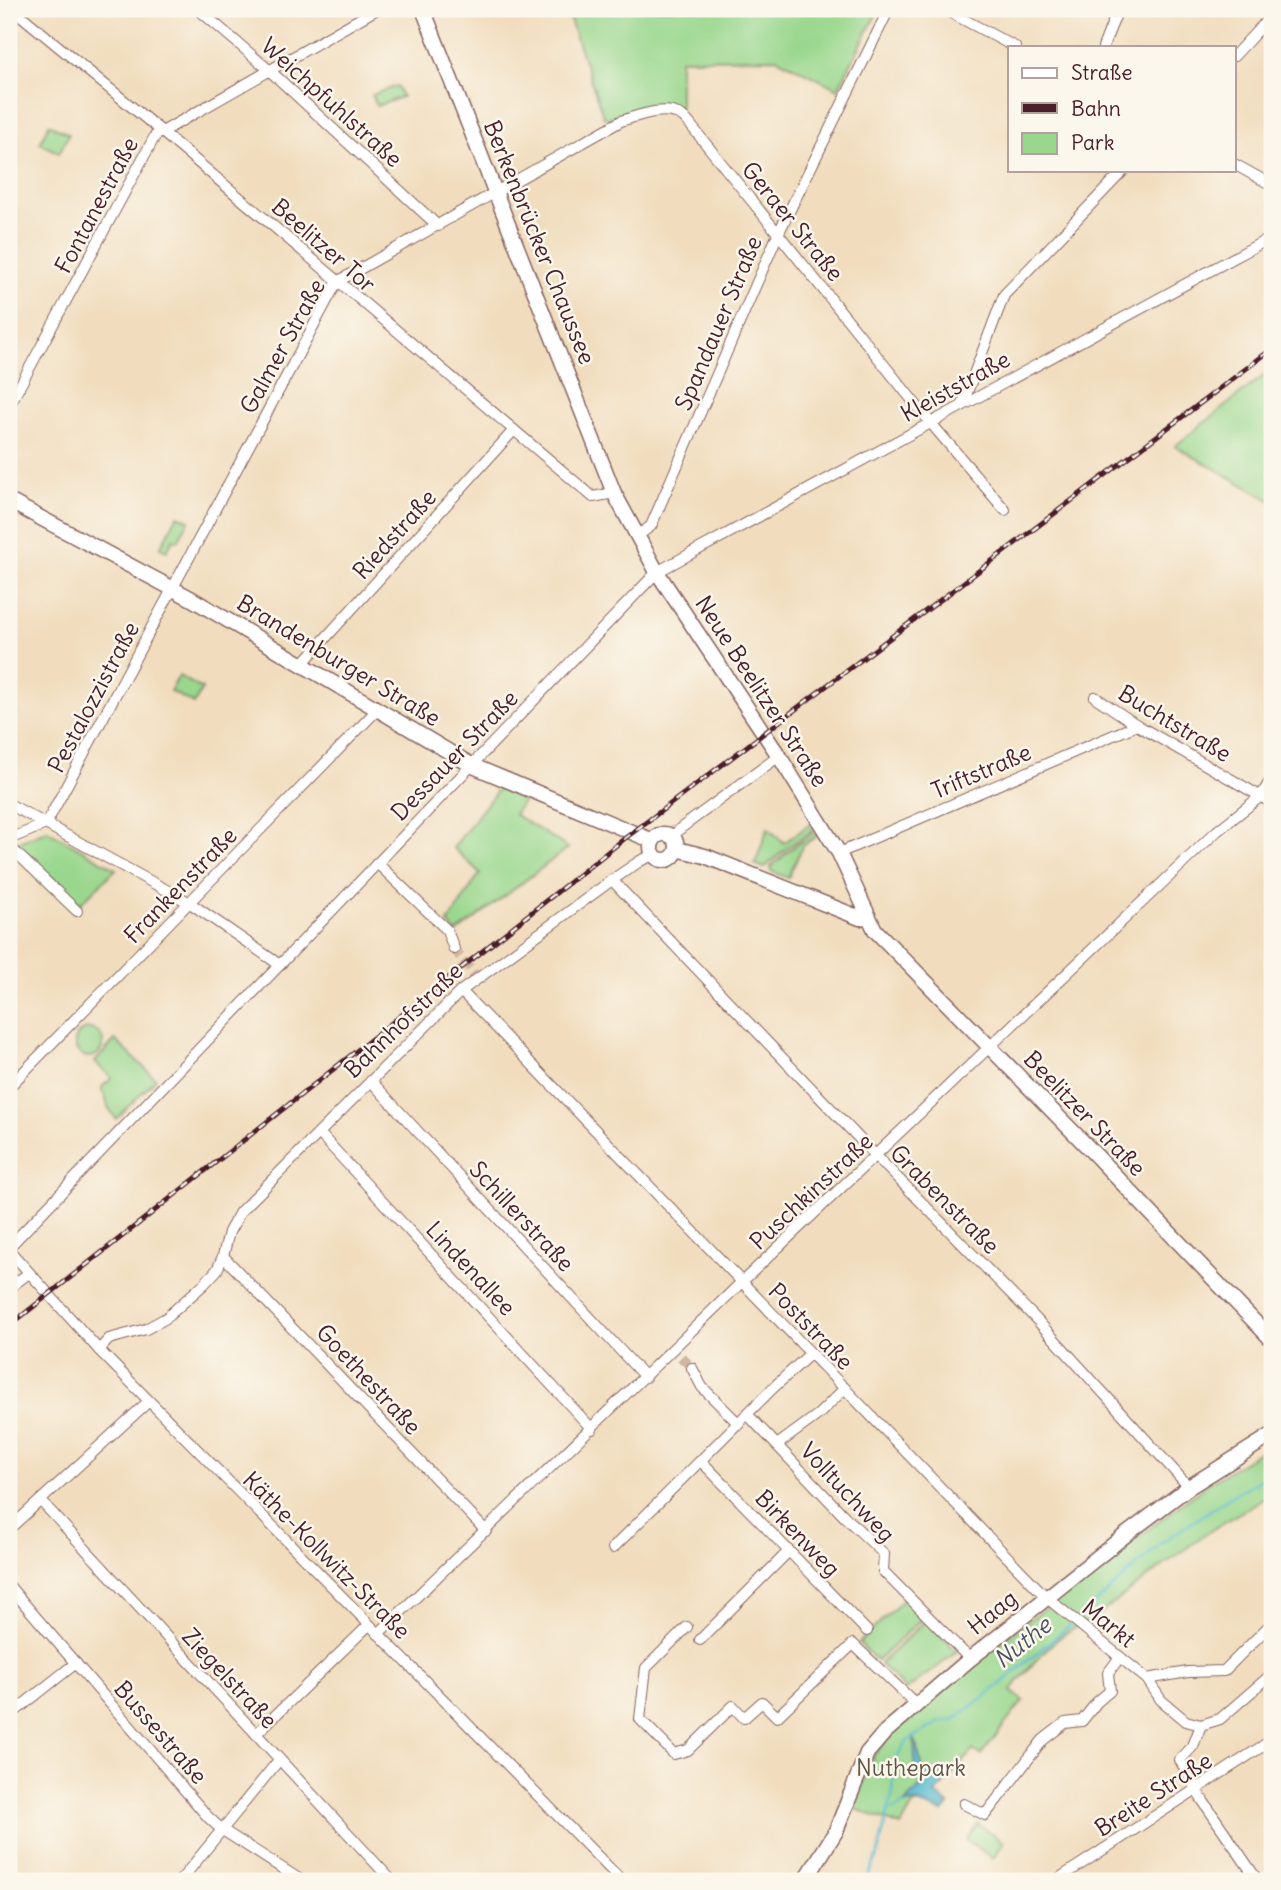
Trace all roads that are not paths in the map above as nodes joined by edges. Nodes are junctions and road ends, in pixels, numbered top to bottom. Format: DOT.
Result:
graph roads {
  1 [pos="13,9"];
  2 [pos="198,9"];
  3 [pos="377,9"];
  4 [pos="423,9"];
  5 [pos="889,9"];
  6 [pos="944,9"];
  7 [pos="1118,9"];
  8 [pos="1272,15"];
  9 [pos="1013,46"];
  10 [pos="1103,46"];
  11 [pos="1236,54"];
  12 [pos="269,70"];
  13 [pos="161,131"];
  14 [pos="1236,165"];
  15 [pos="1122,172"];
  16 [pos="1272,185"];
  17 [pos="495,191"];
  18 [pos="438,226"];
  19 [pos="778,234"];
  20 [pos="1272,237"];
  21 [pos="337,282"];
  22 [pos="963,403"];
  23 [pos="9,406"];
  24 [pos="930,422"];
  25 [pos="514,430"];
  26 [pos="614,493"];
  27 [pos="9,501"];
  28 [pos="1005,510"];
  29 [pos="636,537"];
  30 [pos="657,572"];
  31 [pos="173,588"];
  32 [pos="302,664"];
  33 [pos="1095,697"];
  34 [pos="378,709"];
  35 [pos="1137,725"];
  36 [pos="779,755"];
  37 [pos="473,766"];
  38 [pos="1272,778"];
  39 [pos="1261,796"];
  40 [pos="1272,803"];
  41 [pos="9,804"];
  42 [pos="46,824"];
  43 [pos="9,839"];
  44 [pos="675,843"];
  45 [pos="9,846"];
  46 [pos="653,848"];
  47 [pos="839,853"];
  48 [pos="377,863"];
  49 [pos="612,880"];
  50 [pos="190,903"];
  51 [pos="77,911"];
  52 [pos="867,916"];
  53 [pos="454,949"];
  54 [pos="281,964"];
  55 [pos="461,991"];
  56 [pos="989,1049"];
  57 [pos="371,1081"];
  58 [pos="9,1087"];
  59 [pos="320,1134"];
  60 [pos="876,1156"];
  61 [pos="9,1248"];
  62 [pos="223,1256"];
  63 [pos="29,1273"];
  64 [pos="742,1282"];
  65 [pos="9,1288"];
  66 [pos="1272,1340"];
  67 [pos="99,1350"];
  68 [pos="811,1353"];
  69 [pos="692,1368"];
  70 [pos="645,1377"];
  71 [pos="845,1388"];
  72 [pos="149,1401"];
  73 [pos="748,1415"];
  74 [pos="739,1424"];
  75 [pos="592,1429"];
  76 [pos="1272,1435"];
  77 [pos="777,1445"];
  78 [pos="702,1462"];
  79 [pos="1189,1487"];
  80 [pos="41,1502"];
  81 [pos="9,1529"];
  82 [pos="486,1531"];
  83 [pos="614,1548"];
  84 [pos="789,1551"];
  85 [pos="9,1586"];
  86 [pos="1046,1597"];
  87 [pos="1272,1623"];
  88 [pos="369,1625"];
  89 [pos="687,1627"];
  90 [pos="867,1631"];
  91 [pos="378,1634"];
  92 [pos="700,1640"];
  93 [pos="1120,1657"];
  94 [pos="970,1659"];
  95 [pos="76,1663"];
  96 [pos="1272,1674"];
  97 [pos="1147,1679"];
  98 [pos="917,1705"];
  99 [pos="9,1716"];
  100 [pos="1201,1725"];
  101 [pos="256,1734"];
  102 [pos="1272,1740"];
  103 [pos="279,1760"];
  104 [pos="1196,1789"];
  105 [pos="964,1804"];
  106 [pos="221,1829"];
  107 [pos="180,1881"];
  108 [pos="302,1881"];
  109 [pos="392,1881"];
  110 [pos="622,1881"];
  111 [pos="805,1881"];
  112 [pos="1055,1881"];
  113 [pos="1258,1881"];
  1 -- 13 [label="street, Beelitzer Tor"];
  2 -- 12 [label="street, Weichpfuhlstraße"];
  3 -- 12 [label="street, Fontanestraße"];
  4 -- 17 [label="main road, Berkenbrücker Chaussee"];
  5 -- 19 [label="street, Spandauer Straße"];
  6 -- 9 [label="street"];
  7 -- 10 [label="street"];
  8 -- 11 [label="street"];
  12 -- 13 [label="street, Fontanestraße"];
  12 -- 18 [label="street, Weichpfuhlstraße"];
  13 -- 21 [label="street, Beelitzer Tor"];
  13 -- 23 [label="street, Fontanestraße"];
  14 -- 16 [label="street"];
  15 -- 22 [label="street"];
  17 -- 18 [label="street, Galmer Straße"];
  17 -- 19 [label="street, Geraer Straße"];
  17 -- 26 [label="main road, Berkenbrücker Chaussee"];
  18 -- 21 [label="street, Galmer Straße"];
  19 -- 24 [label="street, Geraer Straße"];
  19 -- 29 [label="street, Spandauer Straße"];
  20 -- 22 [label="street, Kleiststraße"];
  21 -- 25 [label="street, Beelitzer Tor"];
  21 -- 31 [label="street, Galmer Straße"];
  22 -- 24 [label="street, Kleiststraße"];
  24 -- 28 [label="street, Geraer Straße"];
  24 -- 30 [label="street, Kleiststraße"];
  25 -- 26 [label="street, Beelitzer Tor"];
  25 -- 32 [label="street, Riedstraße"];
  26 -- 29 [label="main road, Neue Beelitzer Straße"];
  27 -- 31 [label="main road, Brandenburger Straße"];
  29 -- 30 [label="main road, Neue Beelitzer Straße"];
  30 -- 36 [label="main road, Neue Beelitzer Straße"];
  30 -- 37 [label="street, Dessauer Straße"];
  31 -- 32 [label="main road, Brandenburger Straße"];
  31 -- 42 [label="street, Pestalozzistraße"];
  32 -- 34 [label="main road, Brandenburger Straße"];
  33 -- 35 [label="street, Buchtstraße"];
  34 -- 37 [label="main road, Brandenburger Straße"];
  34 -- 50 [label="street, Frankenstraße"];
  35 -- 39 [label="street, Buchtstraße"];
  35 -- 47 [label="street, Triftstraße"];
  36 -- 44 [label="street"];
  36 -- 47 [label="main road, Neue Beelitzer Straße"];
  37 -- 46 [label="main road, Brandenburger Straße"];
  37 -- 48 [label="street, Dessauer Straße"];
  38 -- 39 [label="street, Puschkinstraße"];
  39 -- 40 [label="street, Buchtstraße"];
  39 -- 56 [label="street, Puschkinstraße"];
  41 -- 42 [label="street"];
  42 -- 43 [label="street"];
  42 -- 50 [label="street"];
  44 -- 46 [label="main road"];
  44 -- 46 [label="main road"];
  44 -- 52 [label="main road"];
  45 -- 51 [label="street"];
  46 -- 49 [label="street, Bahnhofstraße"];
  47 -- 52 [label="main road, Neue Beelitzer Straße"];
  48 -- 53 [label="street"];
  48 -- 54 [label="street, Dessauer Straße"];
  49 -- 55 [label="street, Bahnhofstraße"];
  49 -- 60 [label="street, Grabenstraße"];
  50 -- 54 [label="street"];
  50 -- 58 [label="street, Frankenstraße"];
  52 -- 56 [label="main road, Beelitzer Straße"];
  54 -- 61 [label="street, Dessauer Straße"];
  55 -- 57 [label="street, Bahnhofstraße"];
  55 -- 64 [label="street, Poststraße"];
  56 -- 60 [label="street, Puschkinstraße"];
  56 -- 66 [label="main road, Beelitzer Straße"];
  57 -- 59 [label="street, Bahnhofstraße"];
  57 -- 70 [label="street, Schillerstraße"];
  59 -- 62 [label="street, Bahnhofstraße"];
  59 -- 75 [label="street, Lindenallee"];
  60 -- 64 [label="street, Puschkinstraße"];
  60 -- 79 [label="street, Grabenstraße"];
  61 -- 63 [label="street, Käthe-Kollwitz-Straße"];
  62 -- 67 [label="street, Bahnhofstraße"];
  62 -- 82 [label="street, Goethestraße"];
  63 -- 65 [label="street"];
  63 -- 67 [label="street, Käthe-Kollwitz-Straße"];
  64 -- 68 [label="street, Poststraße"];
  64 -- 70 [label="street, Puschkinstraße"];
  67 -- 72 [label="street, Käthe-Kollwitz-Straße"];
  68 -- 71 [label="street, Poststraße"];
  68 -- 73 [label="street"];
  69 -- 74 [label="street"];
  70 -- 75 [label="street, Puschkinstraße"];
  71 -- 77 [label="street, Volltuchweg"];
  71 -- 86 [label="street, Poststraße"];
  72 -- 80 [label="street"];
  72 -- 88 [label="street, Käthe-Kollwitz-Straße"];
  73 -- 74 [label="street"];
  73 -- 77 [label="street, Volltuchweg"];
  74 -- 78 [label="street"];
  75 -- 82 [label="street, Puschkinstraße"];
  76 -- 79 [label="main road, Haag"];
  77 -- 94 [label="street, Volltuchweg"];
  78 -- 83 [label="street"];
  78 -- 84 [label="street, Birkenweg"];
  79 -- 86 [label="main road, Haag"];
  80 -- 81 [label="street"];
  80 -- 101 [label="street, Ziegelstraße"];
  82 -- 91 [label="street, Puschkinstraße"];
  84 -- 90 [label="street, Birkenweg"];
  84 -- 92 [label="street"];
  85 -- 95 [label="street, Bussestraße"];
  86 -- 93 [label="street, Markt"];
  86 -- 94 [label="main road, Haag"];
  87 -- 97 [label="street"];
  88 -- 91 [label="street, Käthe-Kollwitz-Straße"];
  88 -- 101 [label="street"];
  89 -- 98 [label="street"];
  91 -- 110 [label="street, Käthe-Kollwitz-Straße"];
  93 -- 97 [label="street, Markt"];
  93 -- 105 [label="street"];
  94 -- 98 [label="main road, Haag"];
  95 -- 99 [label="street"];
  95 -- 106 [label="street, Bussestraße"];
  96 -- 100 [label="street"];
  97 -- 100 [label="street, Markt"];
  98 -- 111 [label="main road, Haag"];
  100 -- 104 [label="street, Breite Straße"];
  101 -- 103 [label="street, Ziegelstraße"];
  102 -- 104 [label="street, Breite Straße"];
  103 -- 106 [label="street"];
  103 -- 109 [label="street, Ziegelstraße"];
  104 -- 112 [label="street, Breite Straße"];
  104 -- 113 [label="street"];
  106 -- 107 [label="street"];
  106 -- 108 [label="street, Bussestraße"];
}
